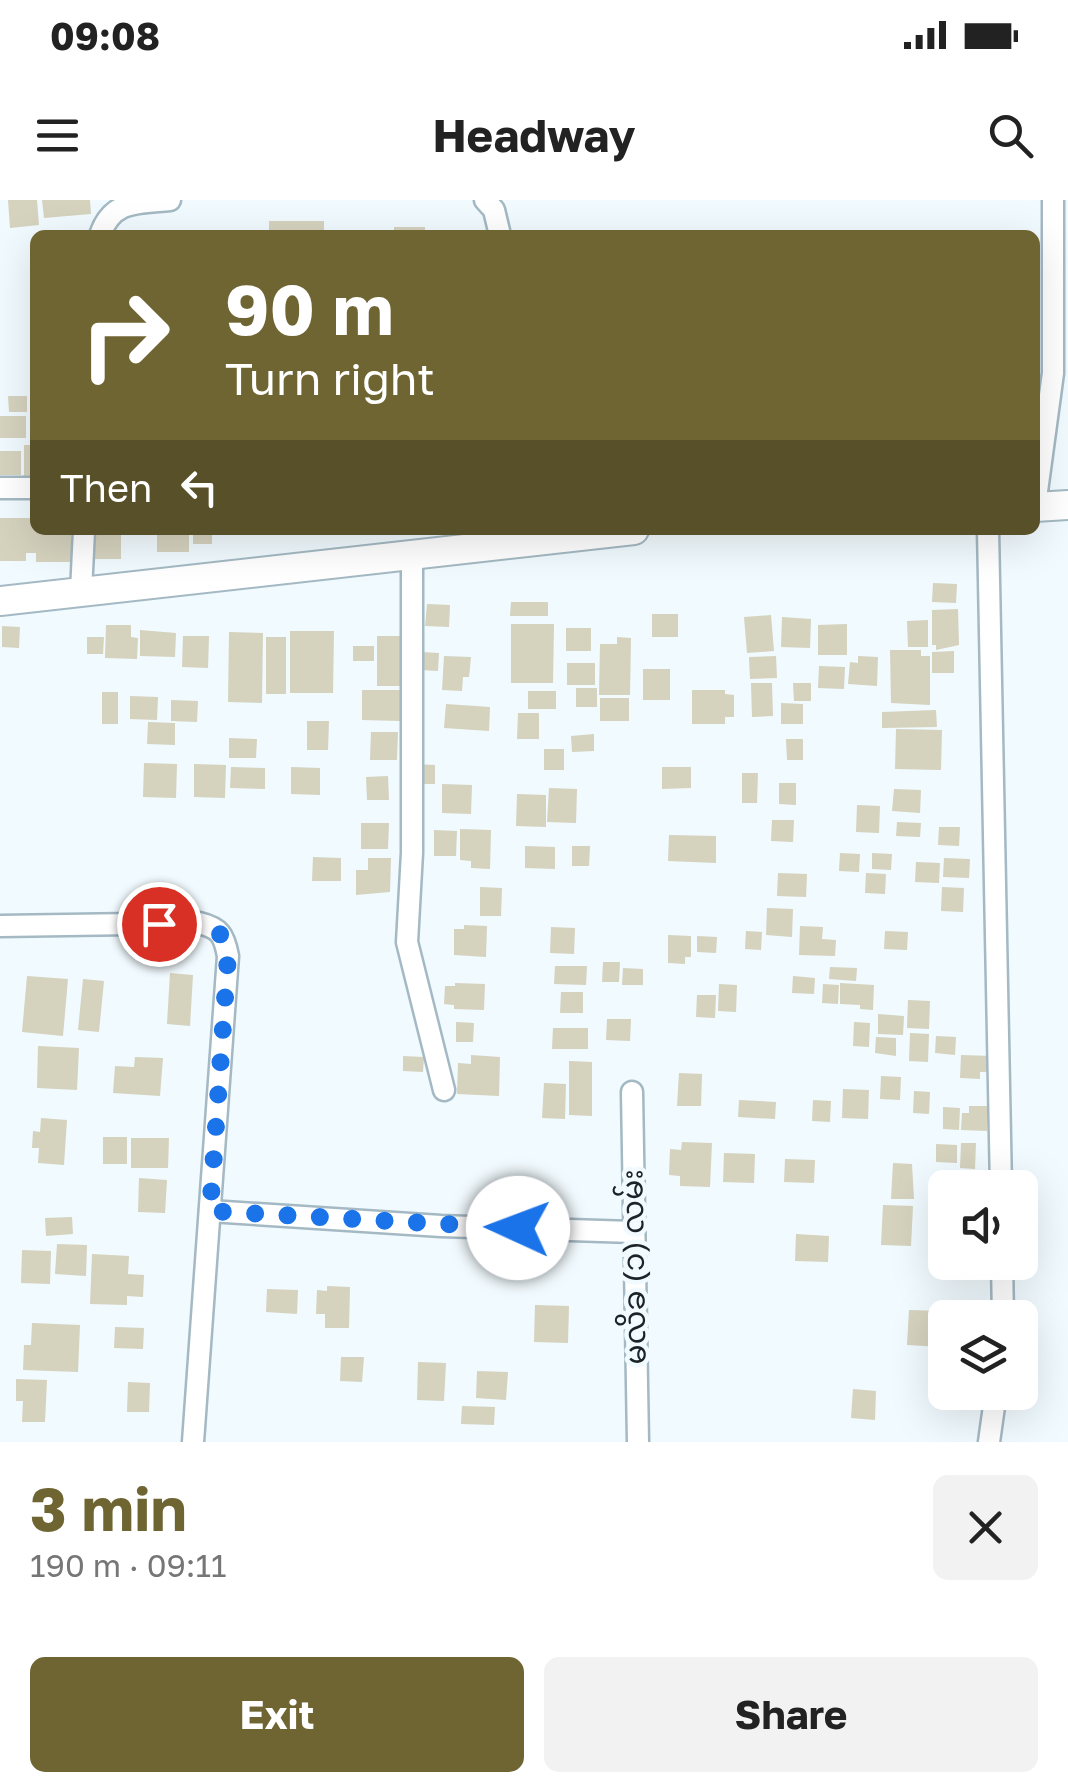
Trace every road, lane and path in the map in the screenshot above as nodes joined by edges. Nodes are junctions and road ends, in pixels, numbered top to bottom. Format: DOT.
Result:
graph roads {
  1 [pos="170,200"];
  2 [pos="485,200"];
  3 [pos="1053,200"];
  4 [pos="102,230"];
  5 [pos="499,230"];
  6 [pos="1040,470"];
  7 [pos="0,488"];
  8 [pos="30,488"];
  9 [pos="1068,505"];
  10 [pos="1040,507"];
  11 [pos="84,535"];
  12 [pos="988,535"];
  13 [pos="505,536"];
  14 [pos="412,554"];
  15 [pos="81,592"];
  16 [pos="0,601"];
  17 [pos="0,926"];
  18 [pos="444,1090"];
  19 [pos="632,1092"];
  20 [pos="1001,1170"];
  21 [pos="210,1211"];
  22 [pos="632,1232"];
  23 [pos="994,1410"];
  24 [pos="193,1442"];
  25 [pos="638,1442"];
  26 [pos="990,1442"];
  1 -- 4 [label="street"];
  2 -- 5 [label="street"];
  3 -- 6 [label="street"];
  7 -- 8 [label="street"];
  9 -- 10 [label="street"];
  11 -- 15 [label="street"];
  12 -- 20 [label="street"];
  13 -- 14 [label="street"];
  14 -- 15 [label="street"];
  14 -- 18 [label="street"];
  15 -- 16 [label="street"];
  17 -- 21 [label="street"];
  19 -- 22 [label="street, မလိခ (၁) လမ်း"];
  21 -- 22 [label="street"];
  21 -- 24 [label="street"];
  22 -- 25 [label="street, မလိခ (၁) လမ်း"];
  23 -- 26 [label="street"];
}
